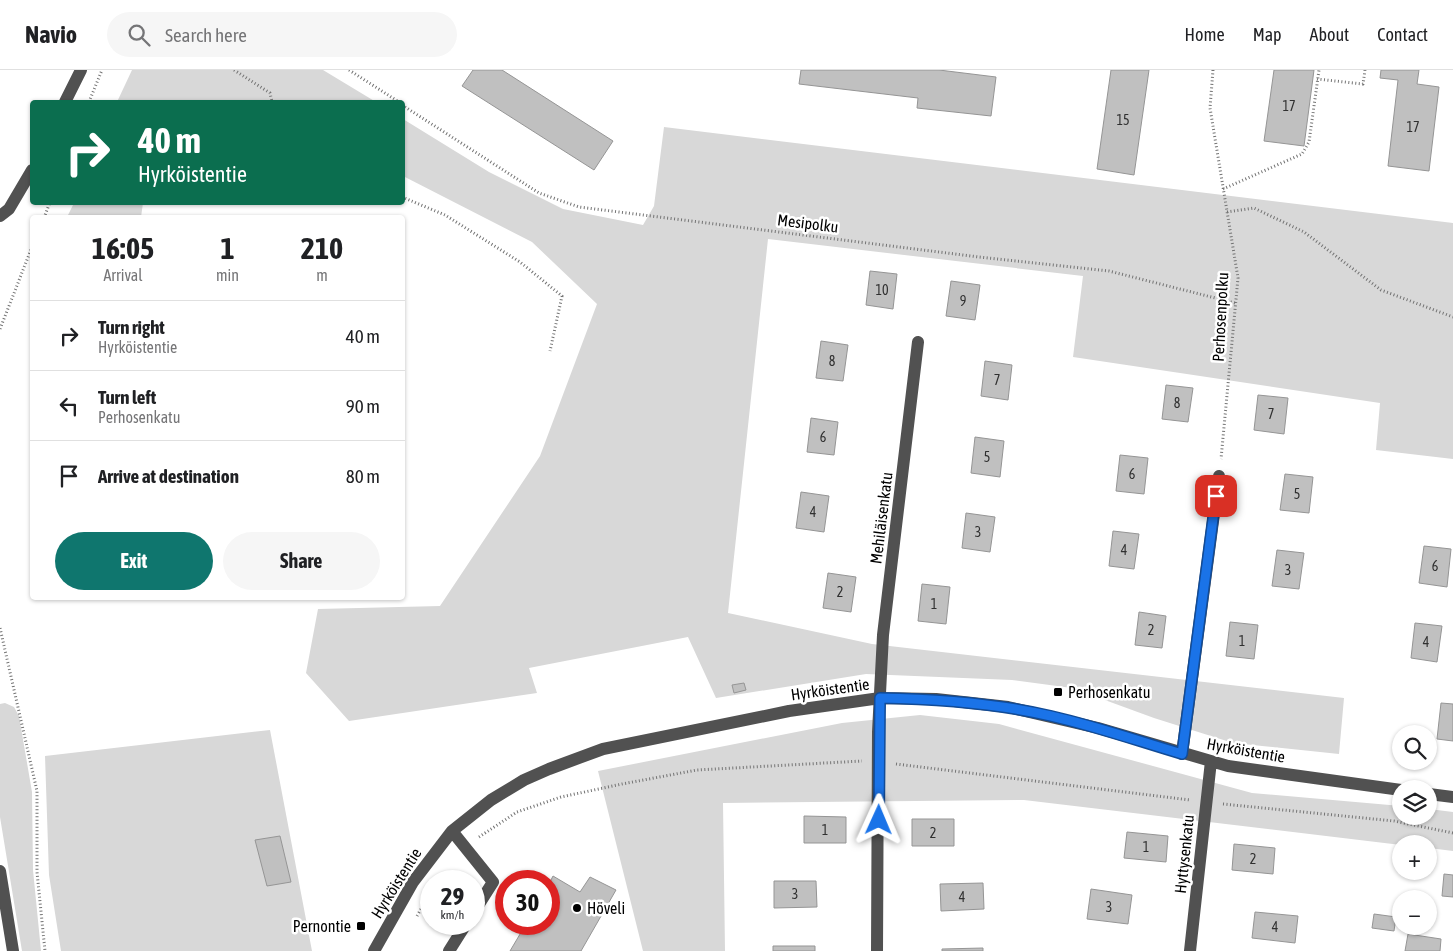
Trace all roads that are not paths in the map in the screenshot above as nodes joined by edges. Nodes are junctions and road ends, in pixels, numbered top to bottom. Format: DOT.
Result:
graph roads {
  1 [pos="81,70"];
  2 [pos="66,100"];
  3 [pos="30,173"];
  4 [pos="0,216"];
  5 [pos="918,342"];
  6 [pos="1219,476"];
  7 [pos="880,698"];
  8 [pos="1182,754"];
  9 [pos="1211,761"];
  10 [pos="1392,789"];
  11 [pos="1437,795"];
  12 [pos="1453,797"];
  13 [pos="452,831"];
  14 [pos="483,870"];
  15 [pos="0,872"];
  16 [pos="485,872"];
  17 [pos="485,895"];
  18 [pos="459,935"];
  19 [pos="13,951"];
  20 [pos="374,951"];
  21 [pos="449,951"];
  22 [pos="877,951"];
  23 [pos="1190,951"];
  1 -- 2 [label="street"];
  3 -- 4 [label="street"];
  5 -- 7 [label="street, Mehiläisenkatu"];
  6 -- 8 [label="street"];
  7 -- 8 [label="street, Hyrköistentie"];
  7 -- 13 [label="street, Hyrköistentie"];
  7 -- 22 [label="street, Mehiläisenkatu"];
  8 -- 9 [label="street, Hyrköistentie"];
  9 -- 10 [label="street, Hyrköistentie"];
  9 -- 23 [label="street, Hyttysenkatu"];
  11 -- 12 [label="street"];
  13 -- 14 [label="street"];
  13 -- 20 [label="street, Hyrköistentie"];
  15 -- 19 [label="street"];
  16 -- 17 [label="street"];
  18 -- 21 [label="street"];
}
